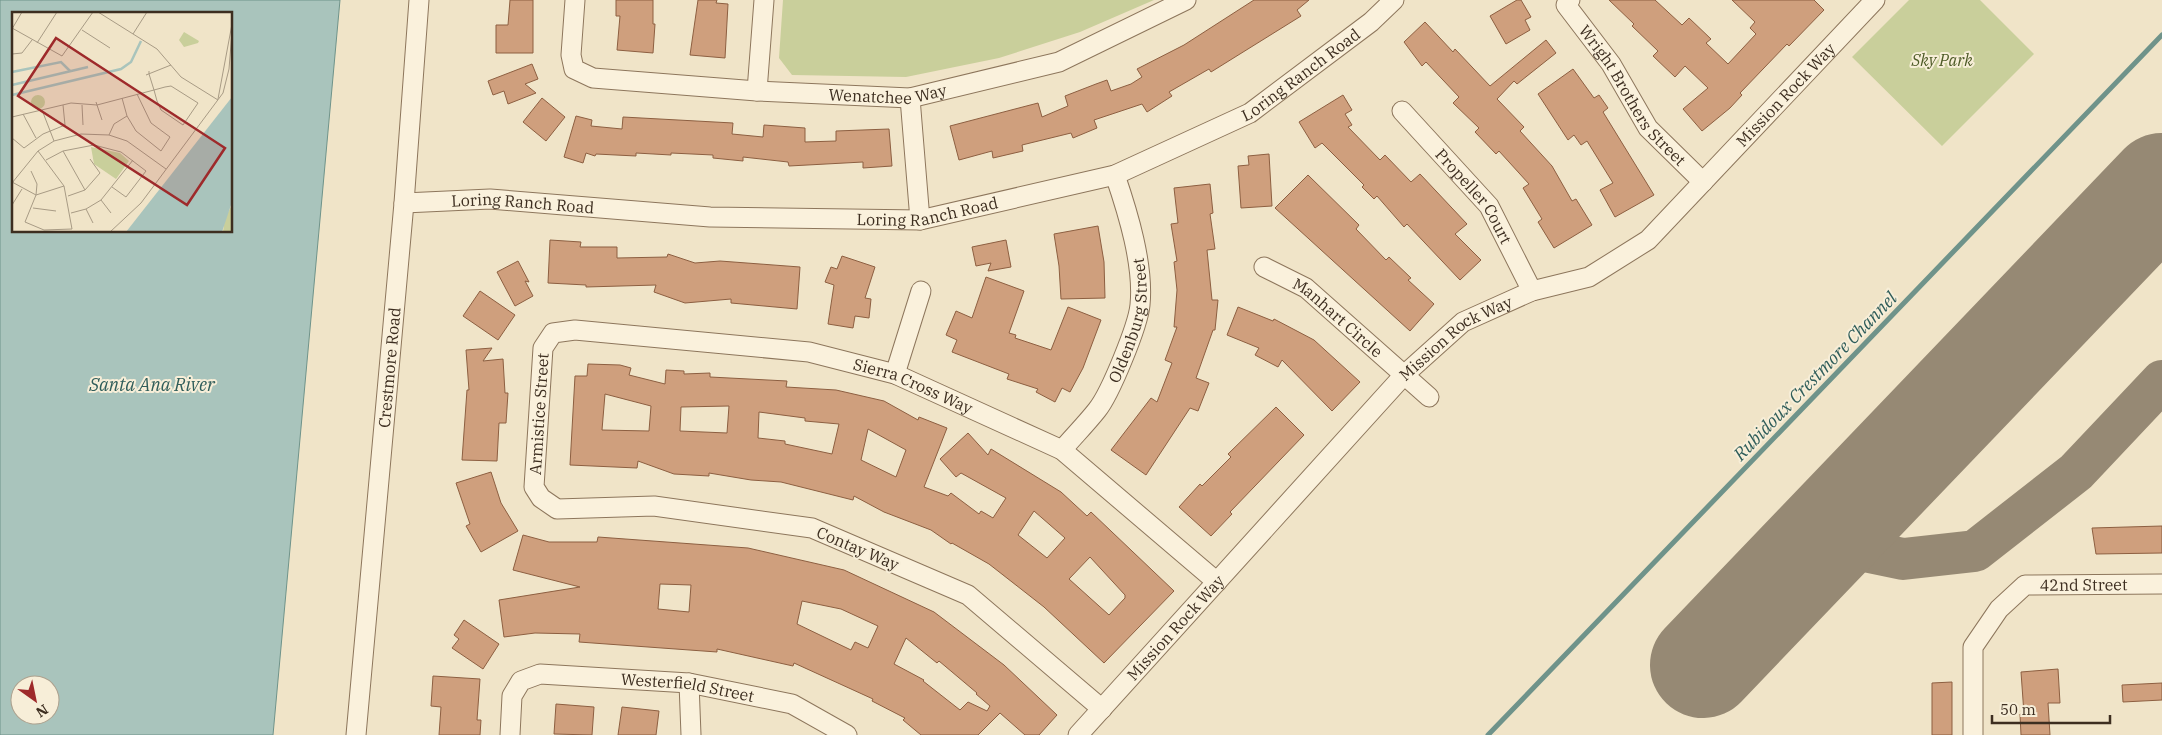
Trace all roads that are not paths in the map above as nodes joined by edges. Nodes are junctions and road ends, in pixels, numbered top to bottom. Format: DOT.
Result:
graph roads {
  1 [pos="419,0"];
  2 [pos="575,0"];
  3 [pos="764,0"];
  4 [pos="1186,0"];
  5 [pos="1394,0"];
  6 [pos="1568,2"];
  7 [pos="1863,4"];
  8 [pos="758,91"];
  9 [pos="910,98"];
  10 [pos="1402,110"];
  11 [pos="1115,175"];
  12 [pos="1703,182"];
  13 [pos="404,203"];
  14 [pos="920,220"];
  15 [pos="1264,267"];
  16 [pos="1532,291"];
  17 [pos="921,292"];
  18 [pos="553,332"];
  19 [pos="894,374"];
  20 [pos="1404,375"];
  21 [pos="1429,397"];
  22 [pos="1062,450"];
  23 [pos="541,498"];
  24 [pos="1217,582"];
  25 [pos="2162,584"];
  26 [pos="689,683"];
  27 [pos="1102,709"];
  28 [pos="356,735"];
  29 [pos="510,735"];
  30 [pos="691,735"];
  31 [pos="846,735"];
  32 [pos="1078,735"];
  33 [pos="1973,735"];
  1 -- 13 [label="street, Crestmore Road"];
  2 -- 8 [label="street, Wenatchee Way"];
  3 -- 8 [label="street"];
  4 -- 9 [label="street, Wenatchee Way"];
  5 -- 11 [label="street, Loring Ranch Road"];
  6 -- 12 [label="street, Wright Brothers Street"];
  7 -- 12 [label="street, Mission Rock Way"];
  8 -- 9 [label="street, Wenatchee Way"];
  9 -- 14 [label="street"];
  10 -- 16 [label="street, Propeller Court"];
  11 -- 14 [label="street, Loring Ranch Road"];
  11 -- 22 [label="street, Oldenburg Street"];
  12 -- 16 [label="street, Mission Rock Way"];
  13 -- 14 [label="street, Loring Ranch Road"];
  13 -- 28 [label="street, Crestmore Road"];
  15 -- 20 [label="street, Manhart Circle"];
  16 -- 20 [label="street, Mission Rock Way"];
  17 -- 19 [label="street"];
  18 -- 19 [label="street, Sierra Cross Way"];
  18 -- 23 [label="street, Armistice Street"];
  19 -- 22 [label="street, Sierra Cross Way"];
  20 -- 21 [label="street, Manhart Circle"];
  20 -- 24 [label="street, Mission Rock Way"];
  22 -- 24 [label="street, Sierra Cross Way"];
  23 -- 27 [label="street, Contay Way"];
  24 -- 27 [label="street, Mission Rock Way"];
  25 -- 33 [label="street, 42nd Street"];
  26 -- 29 [label="street, Westerfield Street"];
  26 -- 30 [label="street"];
  26 -- 31 [label="street, Westerfield Street"];
  27 -- 32 [label="street, Mission Rock Way"];
}
